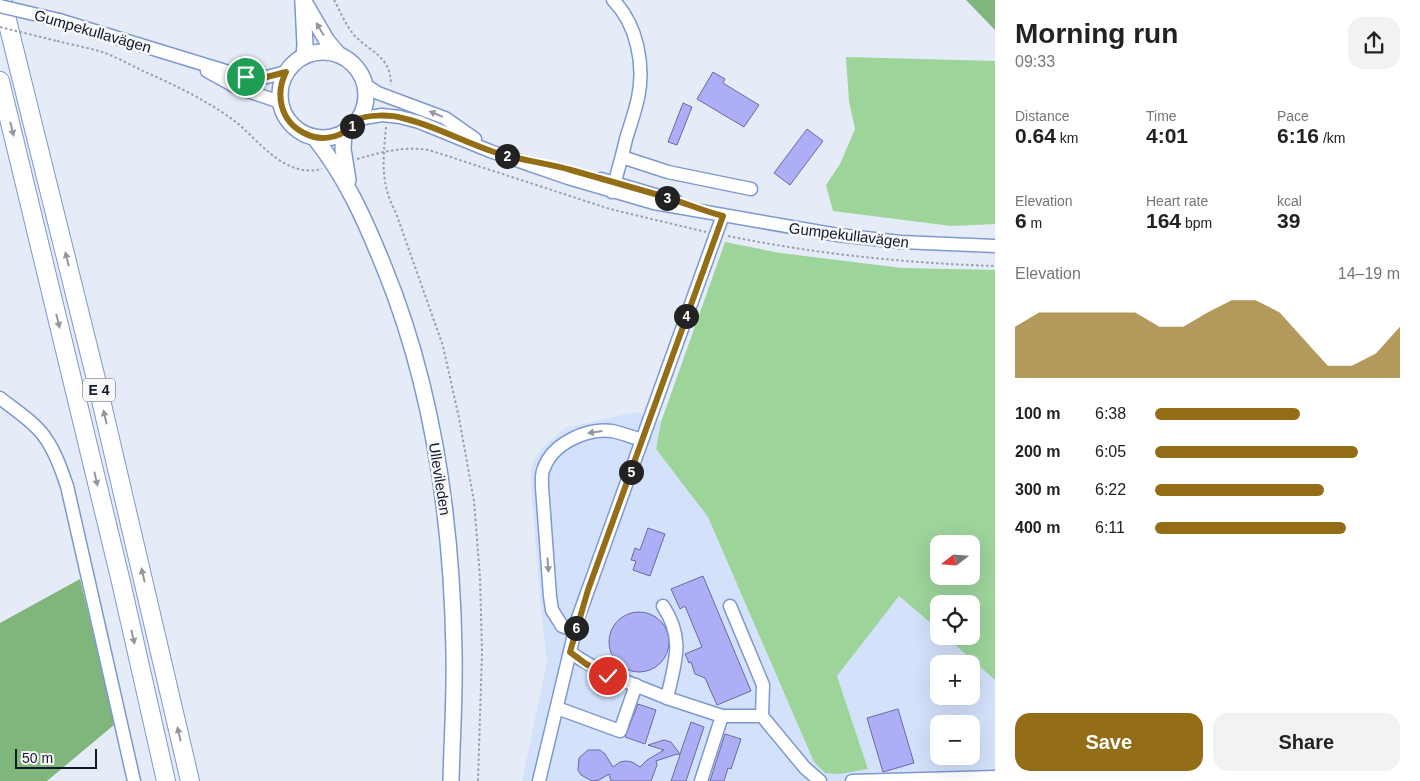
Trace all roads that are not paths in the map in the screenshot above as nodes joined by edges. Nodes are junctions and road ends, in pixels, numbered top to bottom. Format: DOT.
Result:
graph roads {
  1 [pos="2,0"];
  2 [pos="303,0"];
  3 [pos="613,0"];
  4 [pos="0,6"];
  5 [pos="304,56"];
  6 [pos="339,56"];
  7 [pos="185,58"];
  8 [pos="286,72"];
  9 [pos="0,82"];
  10 [pos="364,84"];
  11 [pos="280,102"];
  12 [pos="358,119"];
  13 [pos="344,132"];
  14 [pos="314,137"];
  15 [pos="495,152"];
  16 [pos="622,157"];
  17 [pos="613,187"];
  18 [pos="751,189"];
  19 [pos="351,192"];
  20 [pos="723,216"];
  21 [pos="995,246"];
  22 [pos="0,398"];
  23 [pos="642,440"];
  24 [pos="663,606"];
  25 [pos="730,606"];
  26 [pos="575,631"];
  27 [pos="570,652"];
  28 [pos="636,685"];
  29 [pos="668,698"];
  30 [pos="557,708"];
  31 [pos="722,716"];
  32 [pos="762,716"];
  33 [pos="995,777"];
  34 [pos="134,781"];
  35 [pos="166,781"];
  36 [pos="190,781"];
  37 [pos="450,781"];
  38 [pos="539,781"];
  39 [pos="702,781"];
  40 [pos="820,781"];
  41 [pos="852,781"];
  36 -- 1 [label="highway, E 4, one-way"];
  2 -- 5 [label="main road"];
  6 -- 2 [label="main road, one-way"];
  3 -- 16 [label="street"];
  4 -- 7 [label="street, Gumpekullavägen, bridge"];
  5 -- 6 [label="main road"];
  5 -- 8 [label="main road"];
  6 -- 10 [label="main road"];
  7 -- 8 [label="street, Gumpekullavägen"];
  7 -- 11 [label="street, Gumpekullavägen"];
  8 -- 11 [label="main road"];
  9 -- 35 [label="highway, E 4, one-way"];
  10 -- 12 [label="main road"];
  15 -- 10 [label="street, Gumpekullavägen, one-way"];
  11 -- 14 [label="main road"];
  12 -- 13 [label="main road"];
  12 -- 15 [label="street, Gumpekullavägen"];
  13 -- 14 [label="main road"];
  13 -- 19 [label="main road, Ullevileden"];
  14 -- 19 [label="main road, Ullevileden"];
  15 -- 17 [label="street, Gumpekullavägen"];
  16 -- 17 [label="street"];
  16 -- 18 [label="street"];
  17 -- 20 [label="street, Gumpekullavägen"];
  19 -- 37 [label="main road, Ullevileden"];
  20 -- 21 [label="street, Gumpekullavägen"];
  20 -- 23 [label="street"];
  22 -- 34 [label="street"];
  23 -- 26 [label="street"];
  23 -- 26 [label="street, one-way"];
  24 -- 29 [label="street"];
  25 -- 32 [label="street"];
  26 -- 27 [label="street"];
  27 -- 28 [label="street"];
  27 -- 30 [label="street"];
  28 -- 29 [label="street"];
  28 -- 30 [label="street"];
  29 -- 31 [label="street"];
  30 -- 38 [label="street"];
  31 -- 32 [label="street"];
  31 -- 39 [label="street"];
  32 -- 40 [label="street"];
  33 -- 41 [label="street"];
}
